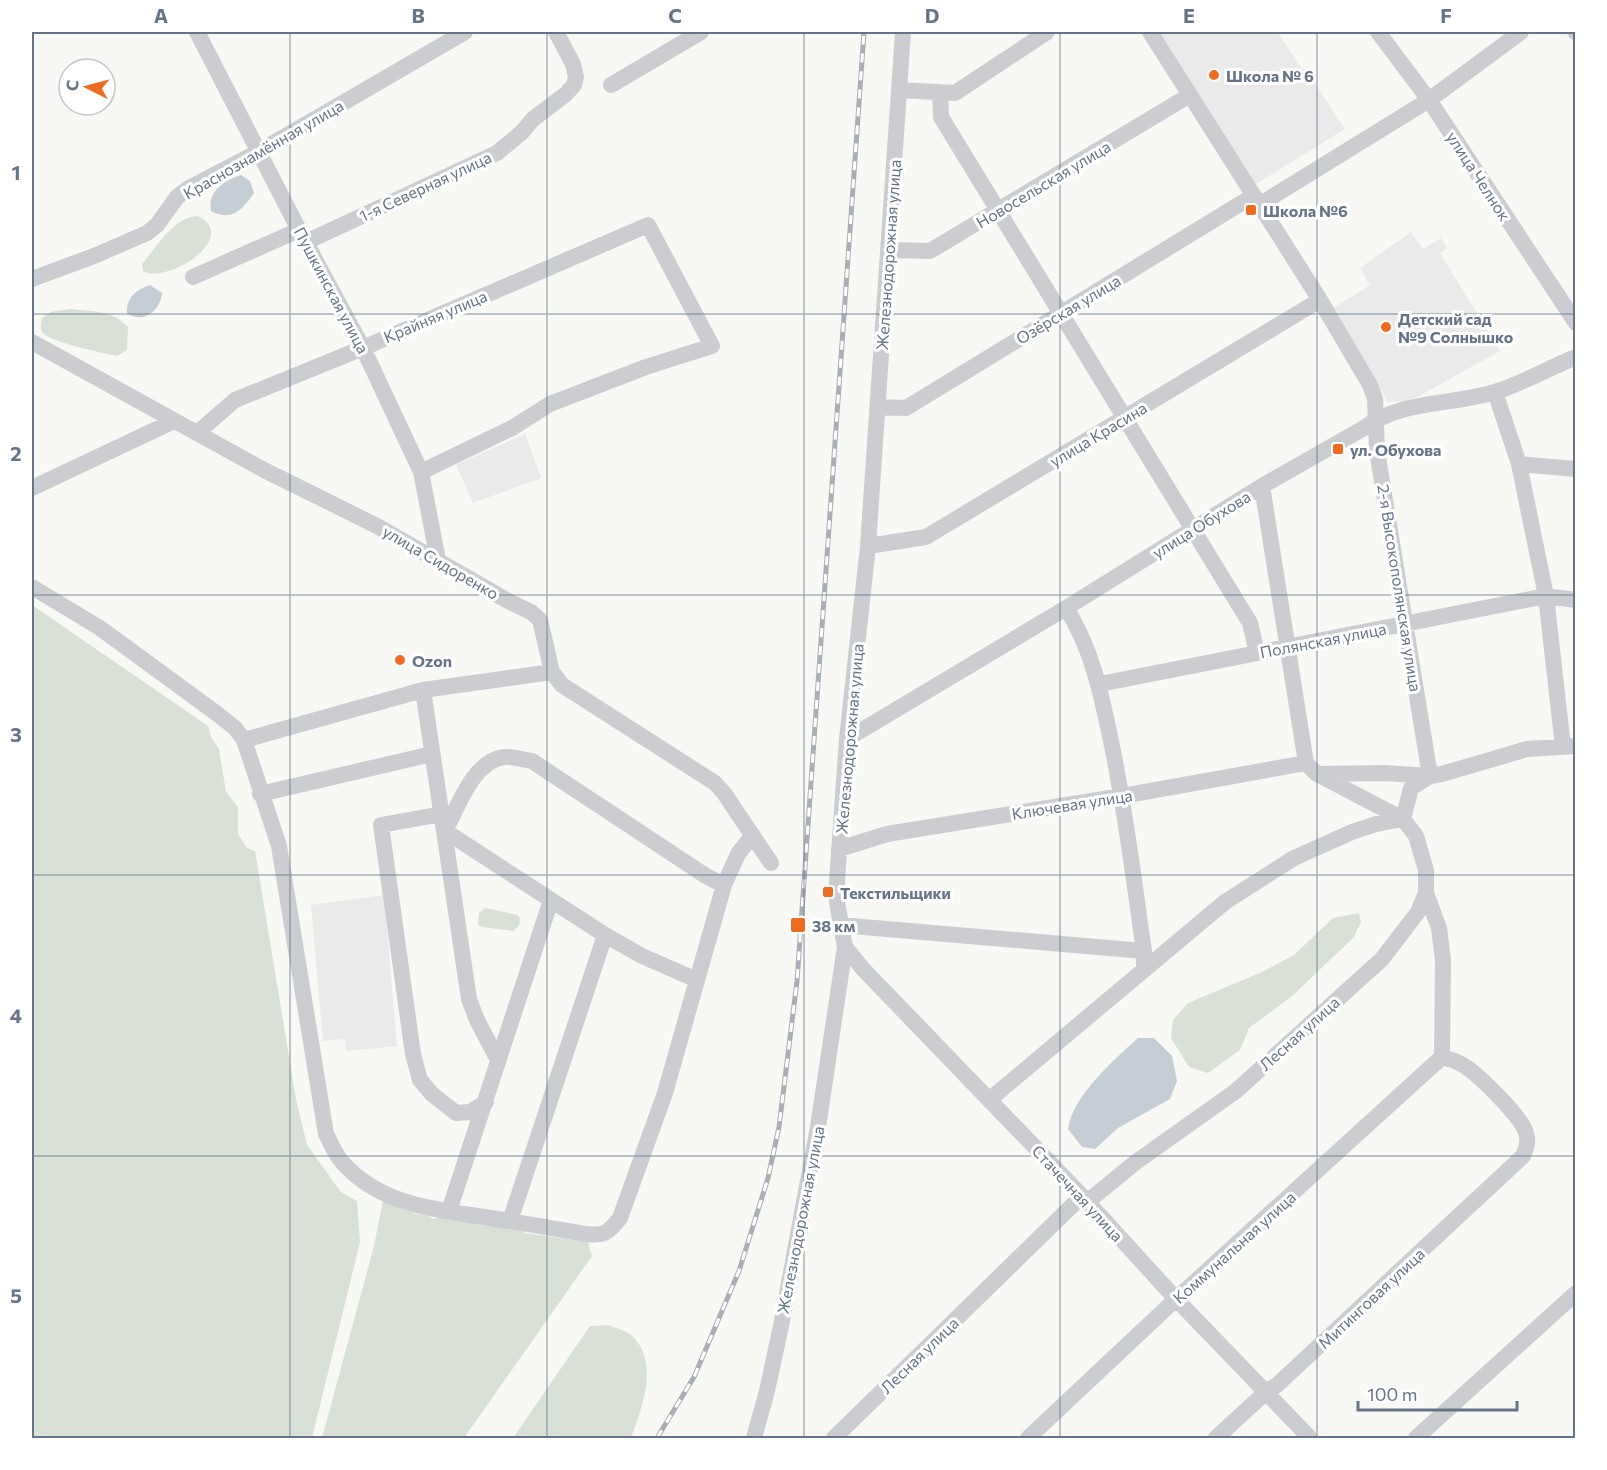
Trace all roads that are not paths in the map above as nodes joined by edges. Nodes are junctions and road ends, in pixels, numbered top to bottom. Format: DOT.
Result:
graph roads {
  1 [pos="197,32"];
  2 [pos="465,32"];
  3 [pos="556,32"];
  4 [pos="701,32"];
  5 [pos="903,32"];
  6 [pos="1047,32"];
  7 [pos="1150,32"];
  8 [pos="1378,32"];
  9 [pos="1521,32"];
  10 [pos="611,85"];
  11 [pos="899,90"];
  12 [pos="940,92"];
  13 [pos="1190,95"];
  14 [pos="1429,100"];
  15 [pos="260,151"];
  16 [pos="1256,201"];
  17 [pos="998,212"];
  18 [pos="302,236"];
  19 [pos="888,250"];
  20 [pos="194,277"];
  21 [pos="32,279"];
  22 [pos="1320,300"];
  23 [pos="1061,314"];
  24 [pos="1575,323"];
  25 [pos="32,342"];
  26 [pos="363,348"];
  27 [pos="1575,357"];
  28 [pos="1495,392"];
  29 [pos="878,407"];
  30 [pos="1125,418"];
  31 [pos="1376,418"];
  32 [pos="174,421"];
  33 [pos="197,433"];
  34 [pos="1519,464"];
  35 [pos="1575,469"];
  36 [pos="421,472"];
  37 [pos="1262,486"];
  38 [pos="32,488"];
  39 [pos="1192,529"];
  40 [pos="868,546"];
  41 [pos="438,560"];
  42 [pos="32,587"];
  43 [pos="1546,596"];
  44 [pos="1575,600"];
  45 [pos="1066,608"];
  46 [pos="1406,623"];
  47 [pos="1288,647"];
  48 [pos="1257,653"];
  49 [pos="552,672"];
  50 [pos="1100,684"];
  51 [pos="423,690"];
  52 [pos="847,739"];
  53 [pos="244,740"];
  54 [pos="1569,746"];
  55 [pos="432,754"];
  56 [pos="1312,769"];
  57 [pos="1430,776"];
  58 [pos="260,794"];
  59 [pos="1122,796"];
  60 [pos="1402,819"];
  61 [pos="443,823"];
  62 [pos="752,836"];
  63 [pos="839,849"];
  64 [pos="771,863"];
  65 [pos="724,885"];
  66 [pos="1426,893"];
  67 [pos="551,900"];
  68 [pos="840,925"];
  69 [pos="605,935"];
  70 [pos="845,947"];
  71 [pos="1144,951"];
  72 [pos="1144,970"];
  73 [pos="697,980"];
  74 [pos="1442,1057"];
  75 [pos="498,1060"];
  76 [pos="989,1100"];
  77 [pos="486,1102"];
  78 [pos="1084,1199"];
  79 [pos="449,1211"];
  80 [pos="510,1221"];
  81 [pos="1575,1293"];
  82 [pos="1176,1299"];
  83 [pos="1266,1392"];
  84 [pos="754,1438"];
  85 [pos="834,1438"];
  86 [pos="1028,1438"];
  87 [pos="1216,1438"];
  88 [pos="1310,1438"];
  89 [pos="1416,1438"];
  1 -- 15 [label="street, Пушкинская улица"];
  2 -- 15 [label="street, Краснознамённая улица"];
  3 -- 18 [label="street, 1-я Северная улица"];
  4 -- 10 [label="street"];
  5 -- 11 [label="street, Железнодорожная улица"];
  6 -- 12 [label="street"];
  7 -- 13 [label="street, 2-я Высокополянская улица"];
  8 -- 14 [label="street, улица Челнок"];
  9 -- 14 [label="street, Озёрская улица"];
  11 -- 12 [label="street"];
  11 -- 19 [label="street, Железнодорожная улица"];
  12 -- 17 [label="street"];
  13 -- 16 [label="street, 2-я Высокополянская улица"];
  13 -- 17 [label="street, Новосельская улица"];
  14 -- 16 [label="street, Озёрская улица"];
  14 -- 24 [label="street, улица Челнок"];
  15 -- 18 [label="street, Пушкинская улица"];
  15 -- 21 [label="street, Краснознамённая улица"];
  16 -- 22 [label="street, 2-я Высокополянская улица"];
  16 -- 23 [label="street, Озёрская улица"];
  17 -- 19 [label="street, Новосельская улица"];
  17 -- 23 [label="street"];
  18 -- 20 [label="street"];
  18 -- 26 [label="street, Пушкинская улица"];
  19 -- 29 [label="street, Железнодорожная улица"];
  22 -- 30 [label="street, улица Красина"];
  22 -- 31 [label="street, 2-я Высокополянская улица"];
  23 -- 29 [label="street, Озёрская улица"];
  23 -- 30 [label="street"];
  25 -- 32 [label="street, улица Сидоренко"];
  26 -- 33 [label="street, Крайняя улица"];
  26 -- 36 [label="street, Пушкинская улица"];
  26 -- 36 [label="street, Крайняя улица"];
  27 -- 28 [label="street, улица Обухова"];
  28 -- 31 [label="street, улица Обухова"];
  28 -- 34 [label="street"];
  29 -- 40 [label="street, Железнодорожная улица"];
  30 -- 39 [label="street"];
  30 -- 40 [label="street, улица Красина"];
  31 -- 37 [label="street, улица Обухова"];
  31 -- 46 [label="street, 2-я Высокополянская улица"];
  32 -- 33 [label="street, улица Сидоренко"];
  32 -- 38 [label="street"];
  33 -- 41 [label="street, улица Сидоренко"];
  34 -- 35 [label="street"];
  34 -- 43 [label="street"];
  36 -- 41 [label="street, Пушкинская улица"];
  37 -- 39 [label="street, улица Обухова"];
  37 -- 47 [label="street"];
  39 -- 45 [label="street, улица Обухова"];
  39 -- 48 [label="street"];
  40 -- 52 [label="street, Железнодорожная улица"];
  41 -- 49 [label="street, улица Сидоренко"];
  42 -- 53 [label="street"];
  43 -- 44 [label="street, Полянская улица"];
  43 -- 46 [label="street, Полянская улица"];
  43 -- 54 [label="street"];
  45 -- 50 [label="street"];
  45 -- 52 [label="street, улица Обухова"];
  46 -- 47 [label="street, Полянская улица"];
  46 -- 57 [label="street, 2-я Высокополянская улица"];
  47 -- 48 [label="street, Полянская улица"];
  47 -- 56 [label="street"];
  48 -- 50 [label="street, Полянская улица"];
  49 -- 51 [label="street"];
  49 -- 62 [label="street"];
  50 -- 59 [label="street"];
  51 -- 53 [label="street"];
  51 -- 55 [label="street"];
  52 -- 63 [label="street, Железнодорожная улица"];
  53 -- 58 [label="street"];
  54 -- 57 [label="street"];
  55 -- 58 [label="street"];
  55 -- 61 [label="street"];
  56 -- 57 [label="street, Ключевая улица"];
  56 -- 59 [label="street, Ключевая улица"];
  56 -- 60 [label="street"];
  57 -- 60 [label="street"];
  58 -- 79 [label="street"];
  59 -- 63 [label="street, Ключевая улица"];
  59 -- 71 [label="street"];
  60 -- 66 [label="street"];
  60 -- 72 [label="street"];
  61 -- 65 [label="street"];
  61 -- 67 [label="street"];
  61 -- 75 [label="street"];
  61 -- 77 [label="street"];
  62 -- 64 [label="street"];
  62 -- 65 [label="street"];
  63 -- 68 [label="street, Железнодорожная улица"];
  65 -- 73 [label="street"];
  66 -- 74 [label="street"];
  66 -- 78 [label="street, Лесная улица"];
  67 -- 69 [label="street"];
  67 -- 75 [label="street"];
  68 -- 70 [label="street, Железнодорожная улица"];
  68 -- 71 [label="street"];
  69 -- 73 [label="street"];
  69 -- 80 [label="street"];
  70 -- 76 [label="street, Стачечная улица"];
  70 -- 84 [label="street, Железнодорожная улица"];
  71 -- 72 [label="street"];
  72 -- 76 [label="street"];
  73 -- 80 [label="street"];
  74 -- 82 [label="street, Коммунальная улица"];
  74 -- 83 [label="street, Митинговая улица"];
  75 -- 77 [label="street"];
  76 -- 78 [label="street, Стачечная улица"];
  77 -- 79 [label="street"];
  78 -- 82 [label="street, Стачечная улица"];
  78 -- 85 [label="street, Лесная улица"];
  79 -- 80 [label="street"];
  81 -- 89 [label="street"];
  82 -- 83 [label="street, Стачечная улица"];
  82 -- 86 [label="street, Коммунальная улица"];
  83 -- 87 [label="street, Митинговая улица"];
  83 -- 88 [label="street, Стачечная улица"];
}
